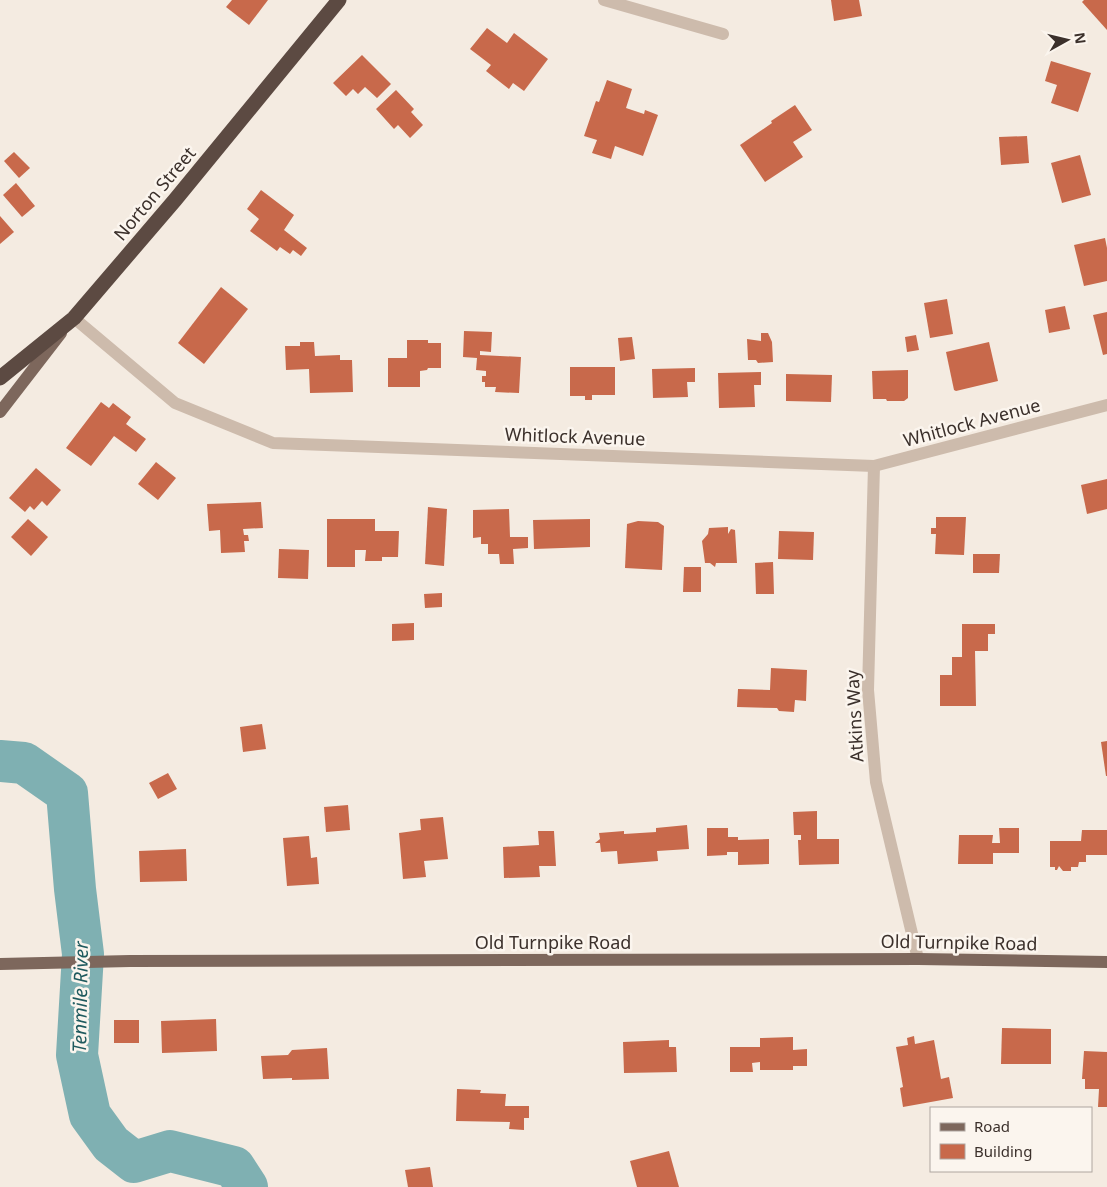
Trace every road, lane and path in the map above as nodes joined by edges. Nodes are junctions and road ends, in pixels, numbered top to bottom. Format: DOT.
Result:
graph roads {
  1 [pos="339,0"];
  2 [pos="604,0"];
  3 [pos="724,34"];
  4 [pos="74,318"];
  5 [pos="0,378"];
  6 [pos="1107,405"];
  7 [pos="0,412"];
  8 [pos="874,466"];
  9 [pos="918,959"];
  10 [pos="1107,962"];
  11 [pos="0,964"];
  1 -- 4 [label="highway, Norton Street"];
  2 -- 3 [label="street"];
  4 -- 5 [label="highway"];
  4 -- 7 [label="main road, Norton Street"];
  4 -- 8 [label="street, Whitlock Avenue"];
  6 -- 8 [label="street, Whitlock Avenue"];
  8 -- 9 [label="street, Atkins Way"];
  9 -- 10 [label="main road, Old Turnpike Road"];
  9 -- 11 [label="main road, Old Turnpike Road"];
}
